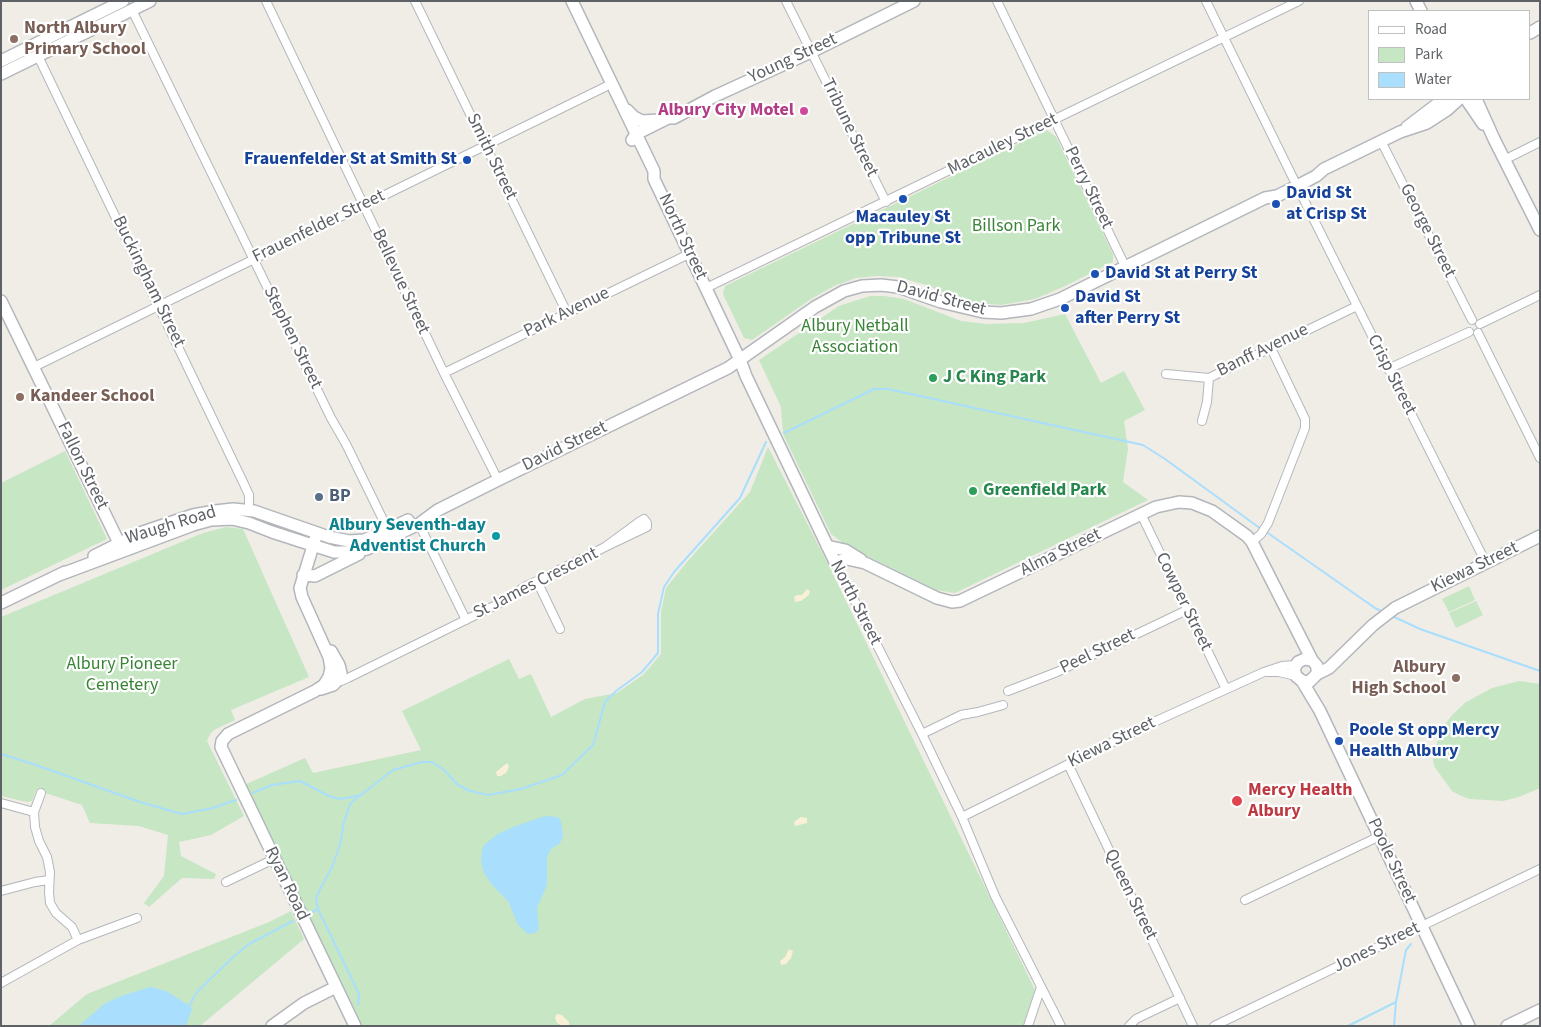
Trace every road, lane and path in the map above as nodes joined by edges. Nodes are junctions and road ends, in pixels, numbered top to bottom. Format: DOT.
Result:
graph roads {
  1 [pos="123,1"];
  2 [pos="150,1"];
  3 [pos="266,1"];
  4 [pos="415,1"];
  5 [pos="563,1"];
  6 [pos="572,1"];
  7 [pos="786,1"];
  8 [pos="914,1"];
  9 [pos="997,1"];
  10 [pos="1206,1"];
  11 [pos="1299,1"];
  12 [pos="132,10"];
  13 [pos="1224,38"];
  14 [pos="811,52"];
  15 [pos="38,56"];
  16 [pos="1,61"];
  17 [pos="1,74"];
  18 [pos="605,87"];
  19 [pos="1443,100"];
  20 [pos="1458,100"];
  21 [pos="1467,100"];
  22 [pos="1476,100"];
  23 [pos="620,102"];
  24 [pos="671,118"];
  25 [pos="1055,120"];
  26 [pos="1404,130"];
  27 [pos="635,139"];
  28 [pos="1494,139"];
  29 [pos="1381,141"];
  30 [pos="1540,142"];
  31 [pos="485,146"];
  32 [pos="1504,160"];
  33 [pos="1295,183"];
  34 [pos="886,202"];
  35 [pos="364,205"];
  36 [pos="1539,231"];
  37 [pos="690,253"];
  38 [pos="253,259"];
  39 [pos="1126,266"];
  40 [pos="706,288"];
  41 [pos="1540,295"];
  42 [pos="1,301"];
  43 [pos="159,306"];
  44 [pos="1357,306"];
  45 [pos="567,313"];
  46 [pos="1472,320"];
  47 [pos="1480,324"];
  48 [pos="1469,332"];
  49 [pos="1478,333"];
  50 [pos="1271,348"];
  51 [pos="740,360"];
  52 [pos="34,367"];
  53 [pos="1388,369"];
  54 [pos="444,373"];
  55 [pos="1166,374"];
  56 [pos="1209,378"];
  57 [pos="1202,421"];
  58 [pos="1540,458"];
  59 [pos="498,480"];
  60 [pos="438,510"];
  61 [pos="249,511"];
  62 [pos="1141,514"];
  63 [pos="419,524"];
  64 [pos="647,527"];
  65 [pos="388,530"];
  66 [pos="316,533"];
  67 [pos="1540,536"];
  68 [pos="1257,538"];
  69 [pos="312,546"];
  70 [pos="827,546"];
  71 [pos="121,547"];
  72 [pos="371,547"];
  73 [pos="835,562"];
  74 [pos="865,563"];
  75 [pos="1486,563"];
  76 [pos="303,575"];
  77 [pos="537,581"];
  78 [pos="1,603"];
  79 [pos="1187,610"];
  80 [pos="466,620"];
  81 [pos="560,629"];
  82 [pos="1306,670"];
  83 [pos="333,679"];
  84 [pos="1226,689"];
  85 [pos="1008,691"];
  86 [pos="1003,705"];
  87 [pos="922,734"];
  88 [pos="222,741"];
  89 [pos="1068,764"];
  90 [pos="41,793"];
  91 [pos="1,803"];
  92 [pos="34,812"];
  93 [pos="962,817"];
  94 [pos="1380,836"];
  95 [pos="274,859"];
  96 [pos="1540,869"];
  97 [pos="49,880"];
  98 [pos="226,882"];
  99 [pos="1,890"];
  100 [pos="1245,900"];
  101 [pos="138,918"];
  102 [pos="1422,926"];
  103 [pos="78,940"];
  104 [pos="1,983"];
  105 [pos="336,987"];
  106 [pos="1040,987"];
  107 [pos="1180,998"];
  108 [pos="1463,1010"];
  109 [pos="1540,1010"];
  110 [pos="272,1026"];
  111 [pos="355,1026"];
  112 [pos="1028,1026"];
  113 [pos="1061,1026"];
  114 [pos="1129,1026"];
  115 [pos="1193,1026"];
  116 [pos="1214,1026"];
  117 [pos="1469,1026"];
  118 [pos="1477,1026"];
  119 [pos="1507,1026"];
  1 -- 16 [label="street"];
  2 -- 12 [label="street"];
  3 -- 35 [label="street, Bellevue Street"];
  4 -- 31 [label="street, Smith Street"];
  5 -- 18 [label="street, North Street"];
  6 -- 23 [label="street, North Street"];
  7 -- 14 [label="street, Tribune Street"];
  8 -- 14 [label="street, Young Street"];
  9 -- 25 [label="street, Perry Street"];
  10 -- 13 [label="street, Crisp Street"];
  11 -- 13 [label="street, Macauley Street"];
  12 -- 15 [label="street"];
  12 -- 38 [label="street, Stephen Street"];
  13 -- 25 [label="street, Macauley Street"];
  13 -- 33 [label="street, Crisp Street"];
  14 -- 24 [label="street, Young Street"];
  14 -- 34 [label="street, Tribune Street"];
  15 -- 17 [label="street"];
  15 -- 43 [label="street, Buckingham Street"];
  18 -- 27 [label="street, North Street"];
  18 -- 31 [label="street, Frauenfelder Street"];
  19 -- 26 [label="street, David Street"];
  20 -- 26 [label="street, David Street"];
  21 -- 28 [label="street"];
  22 -- 28 [label="street"];
  23 -- 24 [label="street"];
  23 -- 27 [label="street, North Street"];
  24 -- 27 [label="street, Young Street"];
  25 -- 34 [label="street, Macauley Street"];
  25 -- 39 [label="street, Perry Street"];
  26 -- 29 [label="street, David Street"];
  27 -- 37 [label="street, North Street"];
  28 -- 32 [label="street"];
  29 -- 33 [label="street, David Street"];
  29 -- 46 [label="street, George Street"];
  30 -- 32 [label="street"];
  31 -- 35 [label="street, Frauenfelder Street"];
  31 -- 45 [label="street, Smith Street"];
  32 -- 36 [label="street"];
  33 -- 39 [label="street, David Street"];
  33 -- 44 [label="street, Crisp Street"];
  34 -- 40 [label="street, Macauley Street"];
  35 -- 38 [label="street, Frauenfelder Street"];
  35 -- 54 [label="street, Bellevue Street"];
  37 -- 40 [label="street, North Street"];
  37 -- 45 [label="street, Park Avenue"];
  38 -- 43 [label="street, Frauenfelder Street"];
  38 -- 65 [label="street, Stephen Street"];
  39 -- 51 [label="street, David Street"];
  40 -- 51 [label="street, North Street"];
  41 -- 47 [label="street"];
  42 -- 52 [label="street, Fallon Street"];
  43 -- 52 [label="street, Frauenfelder Street"];
  43 -- 61 [label="street, Buckingham Street"];
  44 -- 50 [label="street, Banff Avenue"];
  44 -- 53 [label="street, Crisp Street"];
  45 -- 54 [label="street, Park Avenue"];
  46 -- 47 [label="street"];
  46 -- 48 [label="street"];
  47 -- 49 [label="street"];
  48 -- 49 [label="street"];
  48 -- 53 [label="street"];
  49 -- 58 [label="street"];
  50 -- 56 [label="street, Banff Avenue"];
  50 -- 68 [label="street"];
  51 -- 59 [label="street, David Street"];
  51 -- 70 [label="street, North Street"];
  52 -- 71 [label="street, Fallon Street"];
  53 -- 75 [label="street, Crisp Street"];
  54 -- 59 [label="street, Bellevue Street"];
  55 -- 56 [label="street"];
  56 -- 57 [label="street, Banff Avenue"];
  59 -- 60 [label="street, David Street"];
  60 -- 63 [label="street, David Street"];
  60 -- 65 [label="street, David Street"];
  61 -- 66 [label="street, Waugh Road"];
  61 -- 71 [label="street, Waugh Road"];
  62 -- 68 [label="street, Alma Street"];
  62 -- 74 [label="street, Alma Street"];
  62 -- 79 [label="street, Cowper Street"];
  63 -- 72 [label="street, David Street"];
  63 -- 80 [label="street, St James Crescent"];
  64 -- 77 [label="street, St James Crescent"];
  65 -- 66 [label="street, David Street"];
  66 -- 69 [label="street"];
  67 -- 75 [label="street, Kiewa Street"];
  68 -- 82 [label="street"];
  69 -- 71 [label="street, Waugh Road"];
  69 -- 72 [label="street, David Street"];
  69 -- 76 [label="street"];
  70 -- 73 [label="street, North Street"];
  70 -- 74 [label="street, Alma Street"];
  71 -- 78 [label="street, Waugh Road"];
  72 -- 76 [label="street"];
  73 -- 74 [label="street, Alma Street"];
  73 -- 87 [label="street, North Street"];
  75 -- 82 [label="street, Kiewa Street"];
  76 -- 83 [label="street"];
  77 -- 80 [label="street, St James Crescent"];
  77 -- 81 [label="street"];
  79 -- 84 [label="street, Cowper Street"];
  79 -- 85 [label="street, Peel Street"];
  80 -- 83 [label="street, St James Crescent"];
  82 -- 84 [label="street, Kiewa Street"];
  82 -- 94 [label="street, Poole Street"];
  83 -- 88 [label="street, St James Crescent"];
  84 -- 89 [label="street, Kiewa Street"];
  86 -- 87 [label="street"];
  87 -- 93 [label="street, North Street"];
  88 -- 95 [label="street, Ryan Road"];
  89 -- 93 [label="street, Kiewa Street"];
  89 -- 107 [label="street, Queen Street"];
  90 -- 92 [label="street"];
  91 -- 92 [label="street"];
  92 -- 97 [label="street"];
  93 -- 106 [label="street, North Street"];
  94 -- 100 [label="street"];
  94 -- 102 [label="street, Poole Street"];
  95 -- 98 [label="street"];
  95 -- 105 [label="street, Ryan Road"];
  96 -- 102 [label="street, Jones Street"];
  97 -- 99 [label="street"];
  97 -- 103 [label="street"];
  101 -- 103 [label="street"];
  102 -- 108 [label="street, Poole Street"];
  102 -- 116 [label="street, Jones Street"];
  103 -- 104 [label="street"];
  105 -- 110 [label="street"];
  105 -- 111 [label="street, Ryan Road"];
  106 -- 112 [label="street"];
  106 -- 113 [label="street, North Street"];
  107 -- 114 [label="street"];
  107 -- 115 [label="street, Queen Street"];
  108 -- 117 [label="street, Poole Street"];
  108 -- 118 [label="street, Poole Street"];
  109 -- 119 [label="street"];
}
